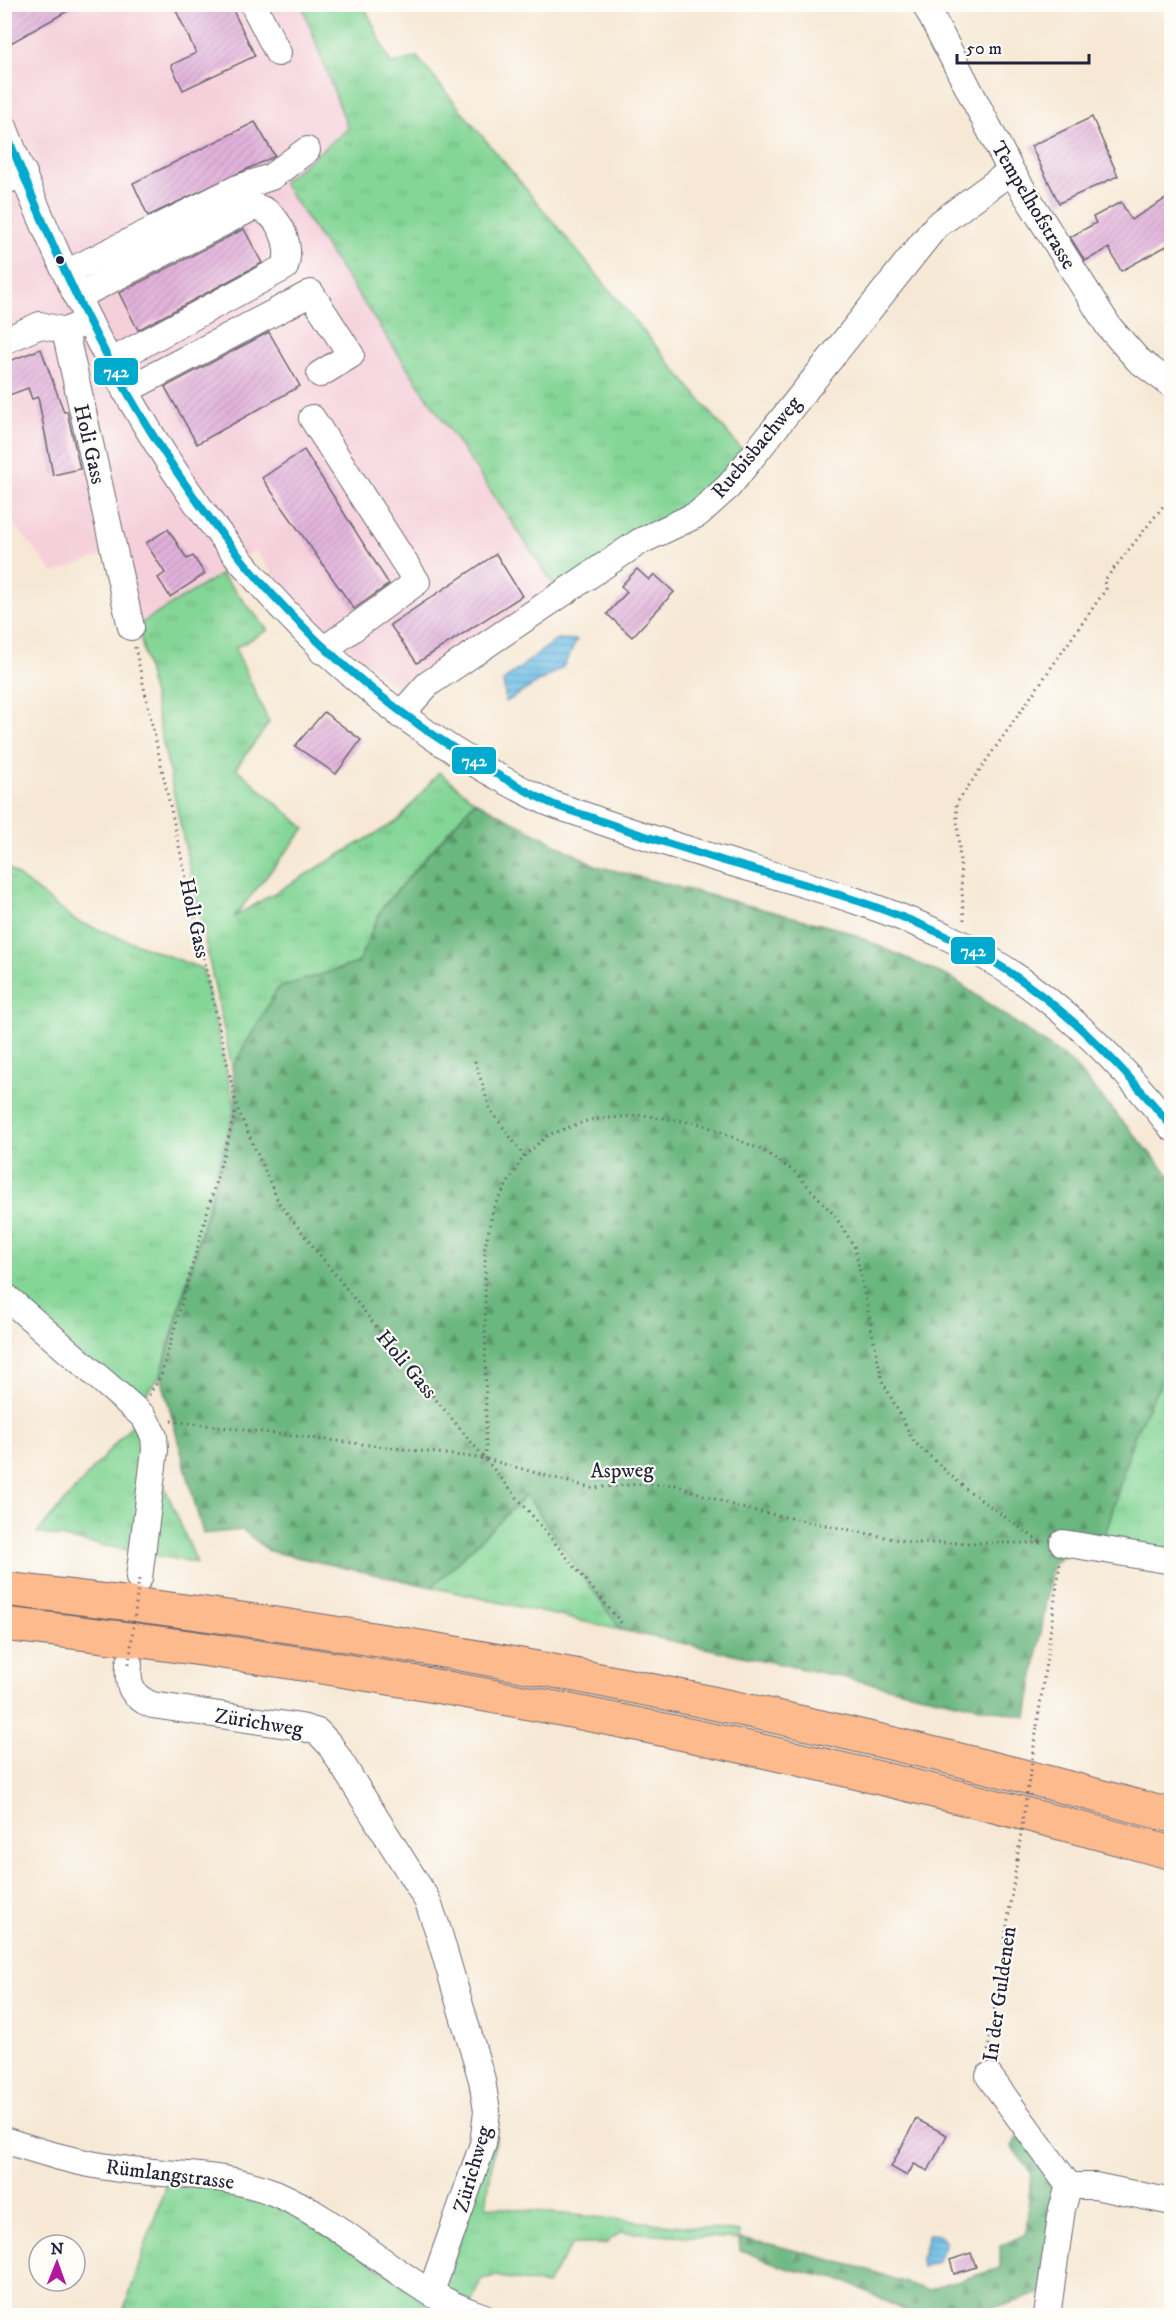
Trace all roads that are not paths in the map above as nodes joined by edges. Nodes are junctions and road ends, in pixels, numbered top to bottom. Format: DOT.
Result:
graph roads {
  1 [pos="253,4"];
  2 [pos="925,4"];
  3 [pos="278,53"];
  4 [pos="4,127"];
  5 [pos="307,150"];
  6 [pos="1011,171"];
  7 [pos="14,177"];
  8 [pos="66,273"];
  9 [pos="77,297"];
  10 [pos="89,321"];
  11 [pos="65,332"];
  12 [pos="4,341"];
  13 [pos="110,362"];
  14 [pos="320,374"];
  15 [pos="1172,386"];
  16 [pos="125,391"];
  17 [pos="312,418"];
  18 [pos="131,627"];
  19 [pos="322,651"];
  20 [pos="399,715"];
  21 [pos="1172,1128"];
  22 [pos="4,1295"];
  23 [pos="1052,1543"];
  24 [pos="1172,1561"];
  25 [pos="139,1578"];
  26 [pos="4,1589"];
  27 [pos="4,1624"];
  28 [pos="129,1665"];
  29 [pos="1172,1816"];
  30 [pos="1172,1852"];
  31 [pos="989,2076"];
  32 [pos="4,2140"];
  33 [pos="1069,2186"];
  34 [pos="1172,2202"];
  35 [pos="431,2292"];
  36 [pos="482,2316"];
  37 [pos="1047,2316"];
  1 -- 3 [label="street"];
  2 -- 6 [label="street, Tempelhofstrasse"];
  4 -- 7 [label="street"];
  5 -- 8 [label="street"];
  6 -- 15 [label="street, Tempelhofstrasse"];
  6 -- 20 [label="street, Ruebisbachweg"];
  7 -- 8 [label="street"];
  8 -- 9 [label="street"];
  9 -- 10 [label="street"];
  9 -- 13 [label="street"];
  10 -- 11 [label="street"];
  10 -- 13 [label="street"];
  11 -- 12 [label="street"];
  11 -- 18 [label="street, Holi Gass"];
  13 -- 16 [label="street"];
  14 -- 16 [label="street"];
  16 -- 19 [label="street"];
  17 -- 19 [label="street"];
  19 -- 20 [label="street"];
  20 -- 21 [label="street"];
  22 -- 25 [label="street"];
  23 -- 24 [label="street"];
  26 -- 29 [label="highway"];
  27 -- 30 [label="highway"];
  28 -- 35 [label="street, Zürichweg"];
  31 -- 33 [label="street, In der Guldenen"];
  32 -- 35 [label="street, Rümlangstrasse"];
  33 -- 34 [label="street"];
  33 -- 37 [label="street"];
  35 -- 36 [label="street, Rümlangstrasse"];
}
